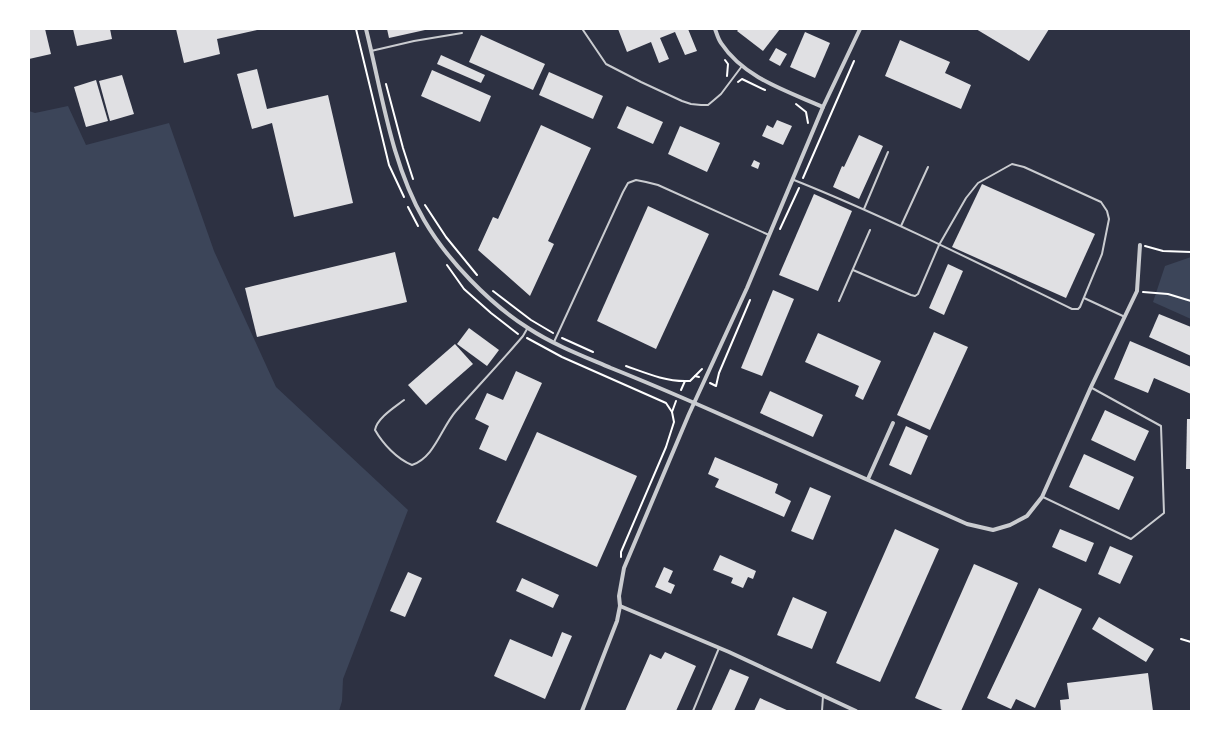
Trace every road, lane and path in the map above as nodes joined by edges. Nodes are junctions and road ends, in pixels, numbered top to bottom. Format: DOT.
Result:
graph roads {
  1 [pos="356,29"];
  2 [pos="366,29"];
  3 [pos="715,29"];
  4 [pos="860,29"];
  5 [pos="583,30"];
  6 [pos="462,33"];
  7 [pos="371,50"];
  8 [pos="724,59"];
  9 [pos="742,66"];
  10 [pos="386,79"];
  11 [pos="730,82"];
  12 [pos="770,92"];
  13 [pos="790,101"];
  14 [pos="823,107"];
  15 [pos="808,123"];
  16 [pos="888,152"];
  17 [pos="928,167"];
  18 [pos="793,180"];
  19 [pos="414,182"];
  20 [pos="423,202"];
  21 [pos="864,209"];
  22 [pos="901,226"];
  23 [pos="420,228"];
  24 [pos="870,230"];
  25 [pos="769,235"];
  26 [pos="1140,244"];
  27 [pos="939,245"];
  28 [pos="1191,252"];
  29 [pos="446,264"];
  30 [pos="853,270"];
  31 [pos="480,279"];
  32 [pos="490,289"];
  33 [pos="1138,291"];
  34 [pos="1084,298"];
  35 [pos="839,301"];
  36 [pos="1191,301"];
  37 [pos="1125,317"];
  38 [pos="528,328"];
  39 [pos="557,335"];
  40 [pos="523,336"];
  41 [pos="554,342"];
  42 [pos="599,355"];
  43 [pos="621,364"];
  44 [pos="702,368"];
  45 [pos="695,376"];
  46 [pos="685,382"];
  47 [pos="1091,387"];
  48 [pos="404,400"];
  49 [pos="696,403"];
  50 [pos="893,424"];
  51 [pos="868,480"];
  52 [pos="1042,497"];
  53 [pos="626,564"];
  54 [pos="620,606"];
  55 [pos="1181,639"];
  56 [pos="1191,642"];
  57 [pos="719,648"];
  58 [pos="823,696"];
  59 [pos="582,711"];
  60 [pos="693,711"];
  61 [pos="822,711"];
  62 [pos="856,711"];
  1 -- 23 [label="path"];
  2 -- 7 [label="street"];
  3 -- 9 [label="street"];
  4 -- 14 [label="street"];
  5 -- 11 [label="lane"];
  6 -- 7 [label="lane"];
  7 -- 38 [label="street"];
  8 -- 11 [label="path"];
  9 -- 11 [label="lane"];
  9 -- 14 [label="street"];
  10 -- 19 [label="path"];
  11 -- 12 [label="path"];
  13 -- 15 [label="path"];
  14 -- 18 [label="street"];
  16 -- 21 [label="lane"];
  17 -- 22 [label="lane"];
  18 -- 21 [label="lane"];
  18 -- 25 [label="street"];
  20 -- 31 [label="path"];
  21 -- 22 [label="lane"];
  22 -- 27 [label="lane"];
  24 -- 30 [label="lane"];
  25 -- 39 [label="lane"];
  25 -- 49 [label="street"];
  26 -- 28 [label="path"];
  26 -- 33 [label="street"];
  27 -- 30 [label="lane"];
  27 -- 34 [label="lane"];
  27 -- 34 [label="lane"];
  29 -- 40 [label="path"];
  30 -- 35 [label="lane"];
  32 -- 39 [label="path"];
  33 -- 36 [label="path"];
  33 -- 37 [label="street"];
  34 -- 37 [label="lane"];
  37 -- 47 [label="street"];
  38 -- 40 [label="lane"];
  38 -- 41 [label="street"];
  39 -- 41 [label="lane"];
  39 -- 42 [label="path"];
  40 -- 48 [label="lane"];
  40 -- 53 [label="path"];
  41 -- 49 [label="street"];
  43 -- 46 [label="path"];
  44 -- 45 [label="path"];
  47 -- 52 [label="street"];
  47 -- 52 [label="lane"];
  49 -- 51 [label="street"];
  49 -- 53 [label="street"];
  50 -- 51 [label="street"];
  51 -- 52 [label="street"];
  53 -- 54 [label="street"];
  54 -- 57 [label="street"];
  54 -- 59 [label="street"];
  55 -- 56 [label="path"];
  57 -- 58 [label="street"];
  57 -- 60 [label="lane"];
  58 -- 61 [label="lane"];
  58 -- 62 [label="street"];
}
